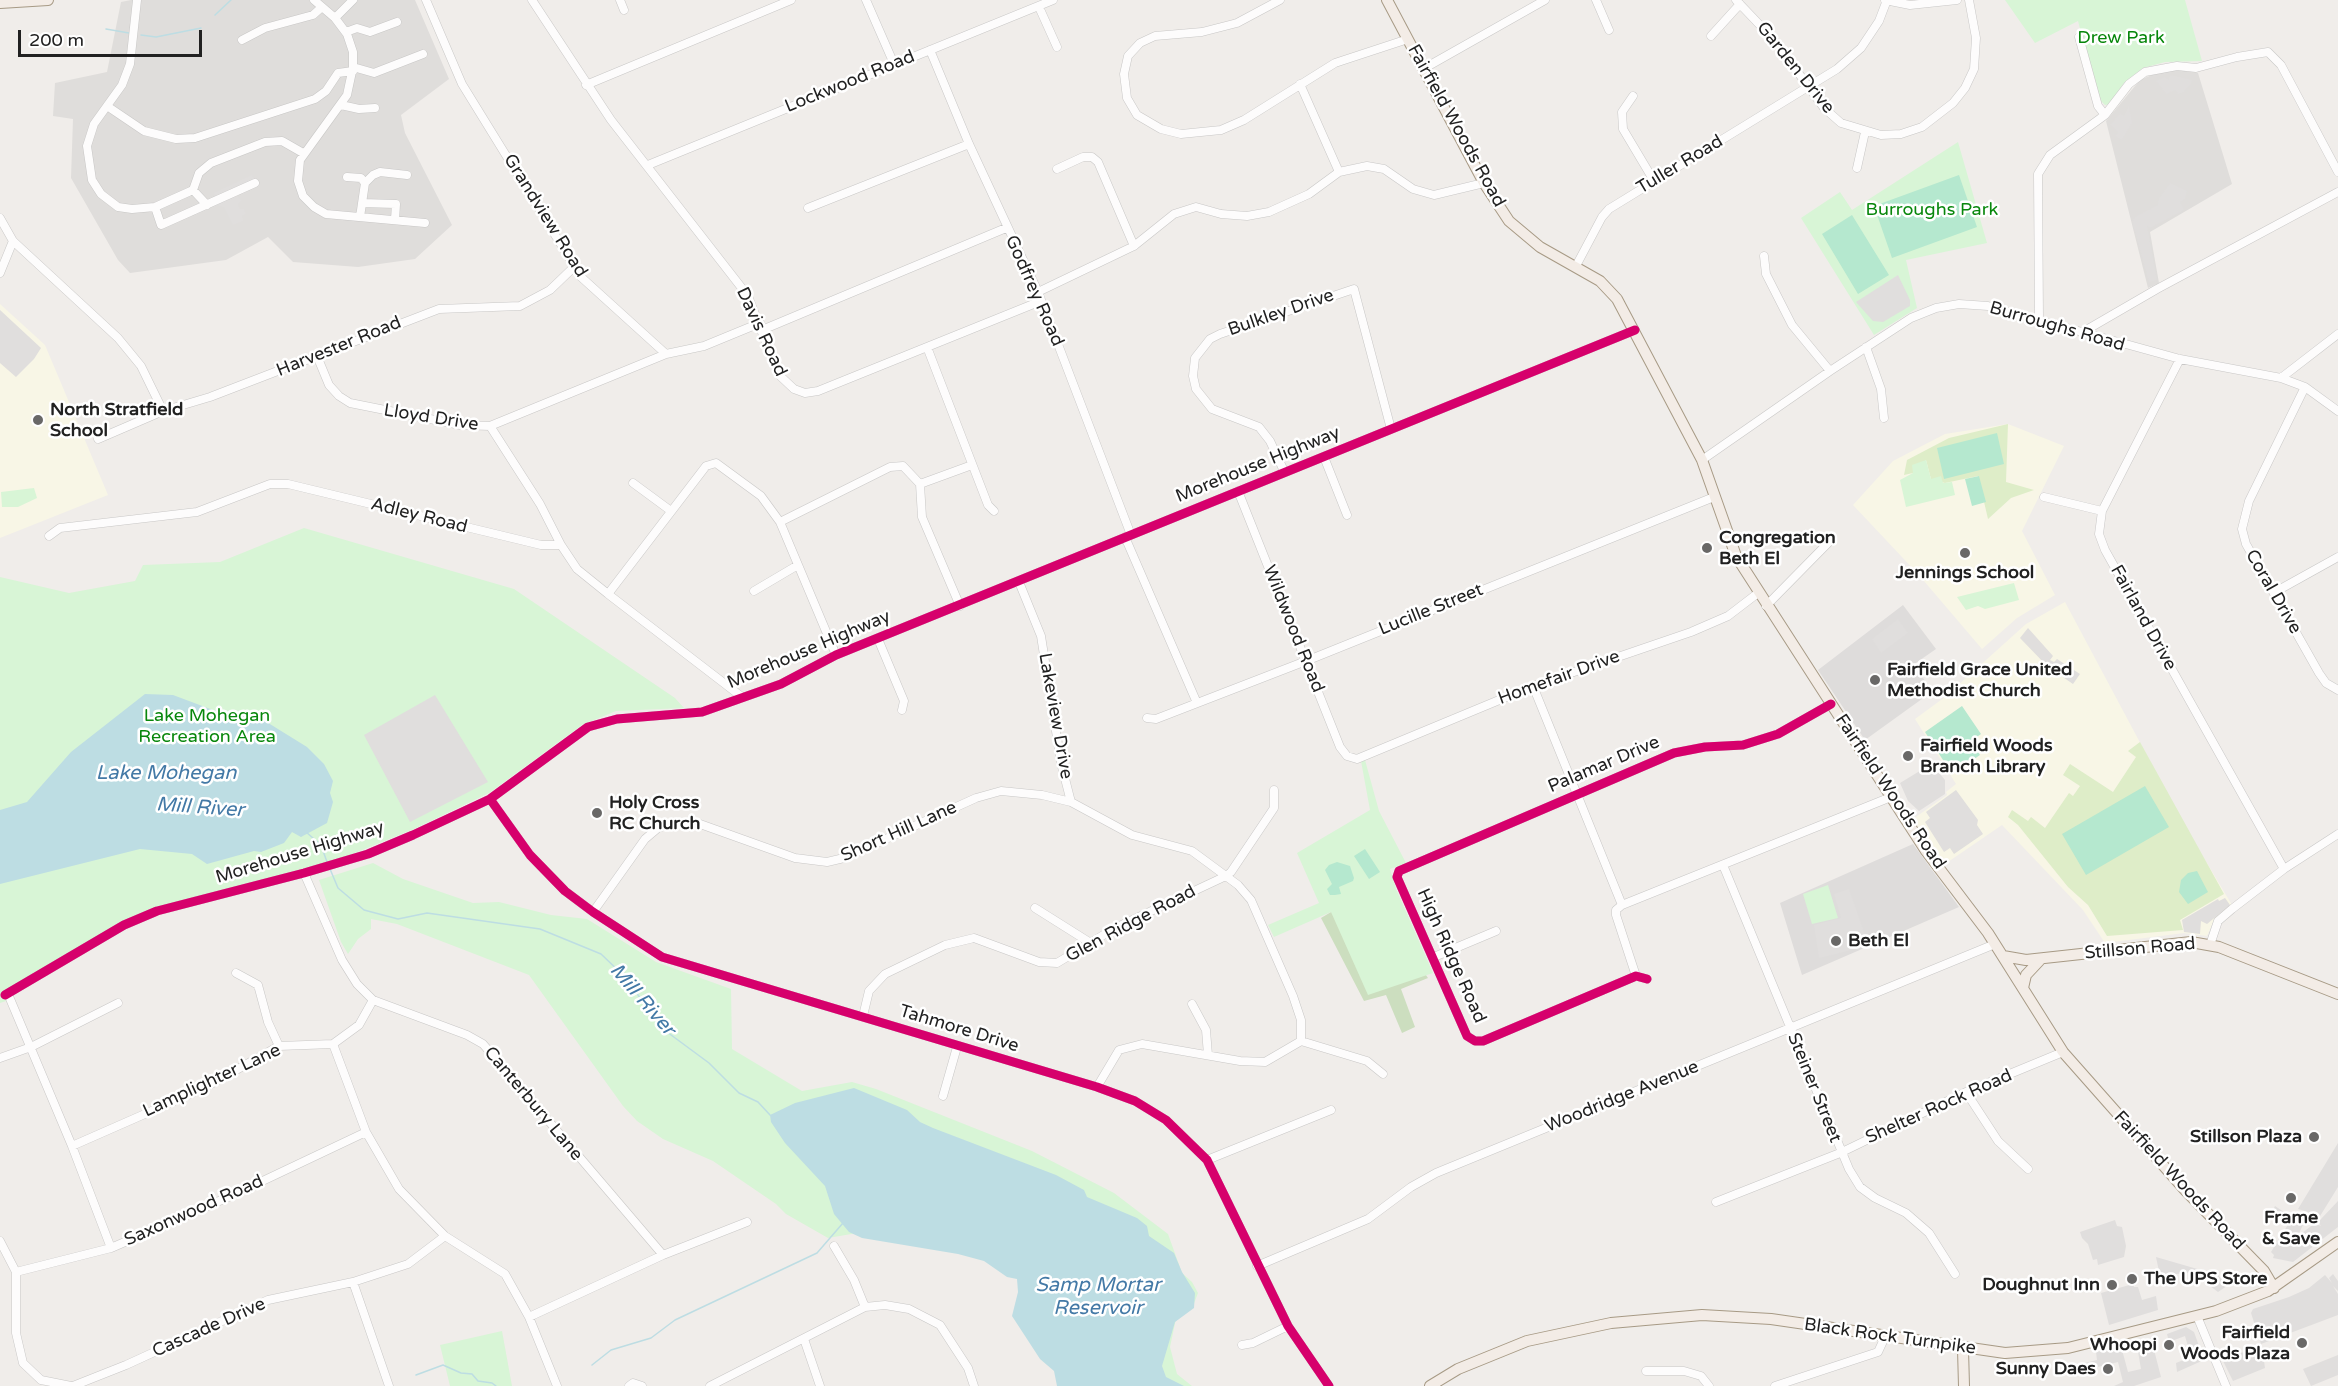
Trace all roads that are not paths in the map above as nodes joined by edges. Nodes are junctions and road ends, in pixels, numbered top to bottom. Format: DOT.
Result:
graph roads {
  1 [pos="48,0"];
  2 [pos="137,0"];
  3 [pos="314,0"];
  4 [pos="353,0"];
  5 [pos="426,0"];
  6 [pos="532,0"];
  7 [pos="620,0"];
  8 [pos="791,0"];
  9 [pos="866,0"];
  10 [pos="1053,0"];
  11 [pos="1280,0"];
  12 [pos="1387,0"];
  13 [pos="1545,0"];
  14 [pos="1596,0"];
  15 [pos="1886,0"];
  16 [pos="1956,0"];
  17 [pos="1969,0"];
  18 [pos="1738,2"];
  19 [pos="0,3"];
  20 [pos="322,7"];
  21 [pos="1039,7"];
  22 [pos="624,10"];
  23 [pos="335,18"];
  24 [pos="397,22"];
  25 [pos="1609,30"];
  26 [pos="346,32"];
  27 [pos="1711,36"];
  28 [pos="2079,37"];
  29 [pos="1408,39"];
  30 [pos="242,40"];
  31 [pos="1058,47"];
  32 [pos="930,50"];
  33 [pos="423,54"];
  34 [pos="894,64"];
  35 [pos="353,69"];
  36 [pos="1423,69"];
  37 [pos="1300,84"];
  38 [pos="586,85"];
  39 [pos="1809,87"];
  40 [pos="1633,96"];
  41 [pos="341,105"];
  42 [pos="107,106"];
  43 [pos="375,108"];
  44 [pos="2105,116"];
  45 [pos="1865,132"];
  46 [pos="969,144"];
  47 [pos="303,153"];
  48 [pos="648,165"];
  49 [pos="1857,168"];
  50 [pos="1057,169"];
  51 [pos="1339,172"];
  52 [pos="2338,172"];
  53 [pos="407,175"];
  54 [pos="347,177"];
  55 [pos="1654,181"];
  56 [pos="255,183"];
  57 [pos="365,183"];
  58 [pos="1484,183"];
  59 [pos="193,190"];
  60 [pos="2338,192"];
  61 [pos="362,203"];
  62 [pos="207,206"];
  63 [pos="155,207"];
  64 [pos="807,208"];
  65 [pos="360,217"];
  66 [pos="0,218"];
  67 [pos="395,220"];
  68 [pos="425,223"];
  69 [pos="1006,228"];
  70 [pos="13,241"];
  71 [pos="1134,246"];
  72 [pos="1764,256"];
  73 [pos="575,266"];
  74 [pos="1576,266"];
  75 [pos="0,273"];
  76 [pos="1038,292"];
  77 [pos="1041,301"];
  78 [pos="2039,320"];
  79 [pos="761,326"];
  80 [pos="1635,330"];
  81 [pos="2084,334"];
  82 [pos="2338,334"];
  83 [pos="927,347"];
  84 [pos="1866,347"];
  85 [pos="666,354"];
  86 [pos="317,356"];
  87 [pos="2180,359"];
  88 [pos="1830,370"];
  89 [pos="2281,378"];
  90 [pos="2305,387"];
  91 [pos="163,411"];
  92 [pos="2338,411"];
  93 [pos="1884,418"];
  94 [pos="490,426"];
  95 [pos="1391,429"];
  96 [pos="98,439"];
  97 [pos="1324,457"];
  98 [pos="1702,460"];
  99 [pos="972,465"];
  100 [pos="1284,471"];
  101 [pos="633,483"];
  102 [pos="920,484"];
  103 [pos="1238,491"];
  104 [pos="1713,497"];
  105 [pos="2044,497"];
  106 [pos="994,511"];
  107 [pos="2102,511"];
  108 [pos="671,512"];
  109 [pos="1347,515"];
  110 [pos="780,522"];
  111 [pos="49,536"];
  112 [pos="1128,536"];
  113 [pos="1828,543"];
  114 [pos="561,545"];
  115 [pos="2338,556"];
  116 [pos="798,565"];
  117 [pos="1019,582"];
  118 [pos="754,591"];
  119 [pos="2275,592"];
  120 [pos="1758,593"];
  121 [pos="608,594"];
  122 [pos="960,606"];
  123 [pos="1766,606"];
  124 [pos="878,639"];
  125 [pos="836,655"];
  126 [pos="1306,661"];
  127 [pos="1533,686"];
  128 [pos="2338,690"];
  129 [pos="742,697"];
  130 [pos="1197,703"];
  131 [pos="1831,704"];
  132 [pos="902,710"];
  133 [pos="1147,718"];
  134 [pos="1357,759"];
  135 [pos="1275,790"];
  136 [pos="1577,794"];
  137 [pos="1891,797"];
  138 [pos="490,799"];
  139 [pos="1071,802"];
  140 [pos="2338,834"];
  141 [pos="1722,865"];
  142 [pos="2284,869"];
  143 [pos="304,873"];
  144 [pos="1226,876"];
  145 [pos="1397,877"];
  146 [pos="1622,905"];
  147 [pos="1035,908"];
  148 [pos="592,912"];
  149 [pos="1496,931"];
  150 [pos="1089,942"];
  151 [pos="1995,944"];
  152 [pos="2210,945"];
  153 [pos="2003,956"];
  154 [pos="1434,957"];
  155 [pos="2041,959"];
  156 [pos="236,973"];
  157 [pos="1636,976"];
  158 [pos="1647,979"];
  159 [pos="2023,988"];
  160 [pos="2338,994"];
  161 [pos="374,1000"];
  162 [pos="118,1003"];
  163 [pos="1192,1004"];
  164 [pos="863,1016"];
  165 [pos="1790,1028"];
  166 [pos="1301,1041"];
  167 [pos="333,1044"];
  168 [pos="279,1046"];
  169 [pos="31,1047"];
  170 [pos="957,1047"];
  171 [pos="2063,1052"];
  172 [pos="1208,1055"];
  173 [pos="0,1058"];
  174 [pos="1383,1074"];
  175 [pos="1097,1087"];
  176 [pos="1966,1092"];
  177 [pos="943,1096"];
  178 [pos="1331,1110"];
  179 [pos="366,1131"];
  180 [pos="72,1146"];
  181 [pos="1840,1152"];
  182 [pos="1206,1160"];
  183 [pos="2028,1169"];
  184 [pos="1716,1202"];
  185 [pos="747,1222"];
  186 [pos="445,1236"];
  187 [pos="0,1241"];
  188 [pos="2338,1242"];
  189 [pos="834,1246"];
  190 [pos="111,1248"];
  191 [pos="663,1255"];
  192 [pos="1257,1266"];
  193 [pos="16,1272"];
  194 [pos="1955,1274"];
  195 [pos="352,1282"];
  196 [pos="2274,1288"];
  197 [pos="865,1308"];
  198 [pos="2197,1316"];
  199 [pos="529,1317"];
  200 [pos="1288,1326"];
  201 [pos="1885,1337"];
  202 [pos="804,1339"];
  203 [pos="1242,1345"];
  204 [pos="1963,1349"];
  205 [pos="1646,1371"];
  206 [pos="1967,1384"];
  207 [pos="72,1386"];
  208 [pos="389,1386"];
  209 [pos="557,1386"];
  210 [pos="629,1386"];
  211 [pos="642,1386"];
  212 [pos="710,1386"];
  213 [pos="820,1386"];
  214 [pos="974,1386"];
  215 [pos="1329,1386"];
  216 [pos="1430,1386"];
  217 [pos="1709,1386"];
  218 [pos="1775,1386"];
  219 [pos="2226,1386"];
  1 -- 19 [label="main road"];
  2 -- 42 [label="street"];
  3 -- 20 [label="street"];
  4 -- 23 [label="street"];
  5 -- 73 [label="street, Grandview Road"];
  6 -- 38 [label="street, Davis Road"];
  7 -- 22 [label="street"];
  8 -- 38 [label="street"];
  9 -- 34 [label="street"];
  10 -- 21 [label="street, Lockwood Road"];
  11 -- 37 [label="street"];
  12 -- 29 [label="main road, Fairfield Woods Road"];
  13 -- 36 [label="street"];
  14 -- 25 [label="street"];
  15 -- 16 [label="street"];
  15 -- 39 [label="street, Tuller Road"];
  17 -- 45 [label="street, Garden Drive"];
  18 -- 27 [label="street"];
  18 -- 39 [label="street, Garden Drive"];
  20 -- 23 [label="street"];
  20 -- 30 [label="street"];
  21 -- 31 [label="street"];
  21 -- 32 [label="street, Lockwood Road"];
  23 -- 26 [label="street"];
  24 -- 26 [label="street"];
  26 -- 35 [label="street"];
  28 -- 44 [label="street"];
  29 -- 36 [label="main road, Fairfield Woods Road"];
  29 -- 37 [label="street"];
  32 -- 34 [label="street, Lockwood Road"];
  32 -- 46 [label="street, Godfrey Road"];
  33 -- 35 [label="street"];
  34 -- 48 [label="street, Lockwood Road"];
  35 -- 41 [label="street"];
  35 -- 42 [label="street"];
  36 -- 58 [label="main road, Fairfield Woods Road"];
  37 -- 51 [label="street"];
  38 -- 48 [label="street, Davis Road"];
  39 -- 45 [label="street, Garden Drive"];
  39 -- 55 [label="street, Tuller Road"];
  40 -- 55 [label="street"];
  41 -- 43 [label="street"];
  41 -- 47 [label="street"];
  42 -- 63 [label="street"];
  44 -- 52 [label="street"];
  44 -- 78 [label="street"];
  45 -- 49 [label="street"];
  46 -- 64 [label="street"];
  46 -- 69 [label="street, Godfrey Road"];
  47 -- 59 [label="street"];
  47 -- 65 [label="street"];
  48 -- 79 [label="street, Davis Road"];
  50 -- 71 [label="street"];
  51 -- 58 [label="street"];
  51 -- 71 [label="street"];
  53 -- 57 [label="street"];
  54 -- 57 [label="street"];
  55 -- 74 [label="street, Tuller Road"];
  56 -- 62 [label="street"];
  57 -- 61 [label="street"];
  58 -- 74 [label="main road, Fairfield Woods Road"];
  59 -- 62 [label="street"];
  59 -- 63 [label="street"];
  60 -- 81 [label="street"];
  61 -- 65 [label="street"];
  61 -- 67 [label="street"];
  62 -- 63 [label="street"];
  65 -- 67 [label="street"];
  66 -- 70 [label="street"];
  67 -- 68 [label="street"];
  69 -- 76 [label="street, Godfrey Road"];
  69 -- 79 [label="street"];
  70 -- 75 [label="street"];
  70 -- 91 [label="street"];
  71 -- 76 [label="street"];
  72 -- 88 [label="street"];
  73 -- 85 [label="street, Grandview Road"];
  73 -- 86 [label="street, Harvester Road"];
  74 -- 80 [label="main road, Fairfield Woods Road"];
  76 -- 77 [label="street, Godfrey Road"];
  77 -- 83 [label="street, Davis Road"];
  77 -- 112 [label="street, Godfrey Road"];
  78 -- 81 [label="street, Burroughs Road"];
  78 -- 84 [label="street, Burroughs Road"];
  79 -- 83 [label="street, Davis Road"];
  79 -- 85 [label="street"];
  80 -- 95 [label="street, Morehouse Highway"];
  80 -- 98 [label="main road, Fairfield Woods Road"];
  81 -- 87 [label="street, Burroughs Road"];
  82 -- 89 [label="street"];
  83 -- 99 [label="street"];
  84 -- 88 [label="street, Burroughs Road"];
  84 -- 93 [label="street"];
  85 -- 94 [label="street, Lloyd Drive"];
  86 -- 91 [label="street, Harvester Road"];
  86 -- 94 [label="street, Lloyd Drive"];
  87 -- 89 [label="street, Burroughs Road"];
  87 -- 107 [label="street, Fairland Drive"];
  88 -- 98 [label="street, Burroughs Road"];
  89 -- 90 [label="street, Burroughs Road"];
  90 -- 92 [label="street, Burroughs Road"];
  90 -- 119 [label="street, Coral Drive"];
  91 -- 96 [label="street, Harvester Road"];
  94 -- 114 [label="street"];
  95 -- 97 [label="street, Morehouse Highway"];
  95 -- 100 [label="street, Bulkley Drive"];
  97 -- 100 [label="street, Morehouse Highway"];
  97 -- 109 [label="street"];
  98 -- 104 [label="main road, Fairfield Woods Road"];
  99 -- 102 [label="street"];
  99 -- 106 [label="street"];
  100 -- 103 [label="street, Morehouse Highway"];
  101 -- 108 [label="street"];
  102 -- 110 [label="street"];
  102 -- 122 [label="street"];
  103 -- 112 [label="street, Morehouse Highway"];
  103 -- 126 [label="street, Wildwood Road"];
  104 -- 120 [label="main road, Fairfield Woods Road"];
  104 -- 126 [label="street, Lucille Street"];
  105 -- 107 [label="street"];
  107 -- 142 [label="street, Fairland Drive"];
  108 -- 110 [label="street"];
  108 -- 121 [label="street"];
  110 -- 116 [label="street"];
  111 -- 114 [label="street, Adley Road"];
  112 -- 117 [label="street, Morehouse Highway"];
  112 -- 130 [label="street, Godfrey Road"];
  113 -- 123 [label="street"];
  114 -- 121 [label="street"];
  115 -- 119 [label="street"];
  116 -- 118 [label="street"];
  116 -- 125 [label="street"];
  117 -- 122 [label="street, Morehouse Highway"];
  117 -- 139 [label="street, Lakeview Drive"];
  119 -- 128 [label="street, Coral Drive"];
  120 -- 123 [label="main road, Fairfield Woods Road"];
  120 -- 127 [label="street, Homefair Drive"];
  121 -- 129 [label="street"];
  122 -- 124 [label="street, Morehouse Highway"];
  123 -- 131 [label="main road, Fairfield Woods Road"];
  124 -- 125 [label="street, Morehouse Highway"];
  124 -- 132 [label="street"];
  125 -- 129 [label="street, Morehouse Highway"];
  126 -- 130 [label="street, Lucille Street"];
  126 -- 134 [label="street, Wildwood Road"];
  127 -- 134 [label="street, Homefair Drive"];
  127 -- 136 [label="street"];
  129 -- 138 [label="street, Morehouse Highway"];
  130 -- 133 [label="street, Lucille Street"];
  131 -- 136 [label="street, Palamar Drive"];
  131 -- 137 [label="main road, Fairfield Woods Road"];
  135 -- 144 [label="street, Glen Ridge Road"];
  136 -- 145 [label="street, Palamar Drive"];
  136 -- 146 [label="street"];
  137 -- 141 [label="street"];
  137 -- 151 [label="main road, Fairfield Woods Road"];
  138 -- 143 [label="street, Morehouse Highway"];
  138 -- 148 [label="street, Tahmore Drive"];
  139 -- 144 [label="street, Lakeview Drive"];
  139 -- 148 [label="street, Short Hill Lane"];
  140 -- 142 [label="street"];
  141 -- 146 [label="street"];
  141 -- 165 [label="street, Steiner Street"];
  142 -- 152 [label="street"];
  143 -- 161 [label="street, Canterbury Lane"];
  143 -- 169 [label="street, Morehouse Highway"];
  144 -- 150 [label="street, Glen Ridge Road"];
  144 -- 166 [label="street, Lakeview Drive"];
  145 -- 154 [label="street, High Ridge Road"];
  146 -- 157 [label="street"];
  147 -- 150 [label="street"];
  148 -- 164 [label="street, Tahmore Drive"];
  149 -- 154 [label="street"];
  150 -- 164 [label="street, Glen Ridge Road"];
  151 -- 153 [label="main road, Fairfield Woods Road"];
  151 -- 165 [label="street, Woodridge Avenue"];
  152 -- 155 [label="main road, Stillson Road"];
  152 -- 160 [label="main road, Stillson Road"];
  153 -- 155 [label="main road, Stillson Road"];
  153 -- 159 [label="main road, Fairfield Woods Road"];
  154 -- 157 [label="street, High Ridge Road"];
  155 -- 159 [label="main road"];
  156 -- 168 [label="street"];
  157 -- 158 [label="street"];
  159 -- 171 [label="main road, Fairfield Woods Road"];
  161 -- 167 [label="street"];
  161 -- 191 [label="street, Canterbury Lane"];
  162 -- 169 [label="street"];
  163 -- 172 [label="street"];
  164 -- 170 [label="street, Tahmore Drive"];
  165 -- 181 [label="street, Steiner Street"];
  165 -- 192 [label="street, Woodridge Avenue"];
  166 -- 172 [label="street"];
  166 -- 174 [label="street"];
  167 -- 168 [label="street, Lamplighter Lane"];
  167 -- 179 [label="street"];
  168 -- 180 [label="street, Lamplighter Lane"];
  169 -- 173 [label="street"];
  169 -- 180 [label="street"];
  170 -- 175 [label="street, Tahmore Drive"];
  170 -- 177 [label="street"];
  171 -- 176 [label="street, Shelter Rock Road"];
  171 -- 196 [label="main road, Fairfield Woods Road"];
  172 -- 175 [label="street"];
  175 -- 182 [label="street, Tahmore Drive"];
  176 -- 181 [label="street, Shelter Rock Road"];
  176 -- 183 [label="street"];
  178 -- 182 [label="street"];
  179 -- 186 [label="street"];
  179 -- 190 [label="street, Saxonwood Road"];
  180 -- 190 [label="street"];
  181 -- 184 [label="street, Shelter Rock Road"];
  181 -- 194 [label="street, Steiner Street"];
  182 -- 192 [label="street, Tahmore Drive"];
  185 -- 191 [label="street"];
  186 -- 195 [label="street, Cascade Drive"];
  186 -- 199 [label="street"];
  187 -- 193 [label="street, Cascade Drive"];
  188 -- 196 [label="main road, Black Rock Turnpike"];
  189 -- 197 [label="street"];
  190 -- 193 [label="street, Saxonwood Road"];
  191 -- 199 [label="street"];
  192 -- 200 [label="street, Tahmore Drive"];
  193 -- 207 [label="street, Cascade Drive"];
  195 -- 207 [label="street, Cascade Drive"];
  195 -- 208 [label="street"];
  196 -- 198 [label="main road, Black Rock Turnpike"];
  197 -- 202 [label="street"];
  197 -- 214 [label="street"];
  198 -- 204 [label="main road, Black Rock Turnpike"];
  198 -- 219 [label="street"];
  199 -- 209 [label="street"];
  200 -- 203 [label="street"];
  200 -- 215 [label="street, Tahmore Drive"];
  201 -- 204 [label="main road, Black Rock Turnpike"];
  201 -- 216 [label="main road, Black Rock Turnpike"];
  201 -- 218 [label="street"];
  202 -- 212 [label="street"];
  202 -- 213 [label="street"];
  204 -- 206 [label="main road"];
  205 -- 217 [label="street"];
  210 -- 211 [label="street"];
}
